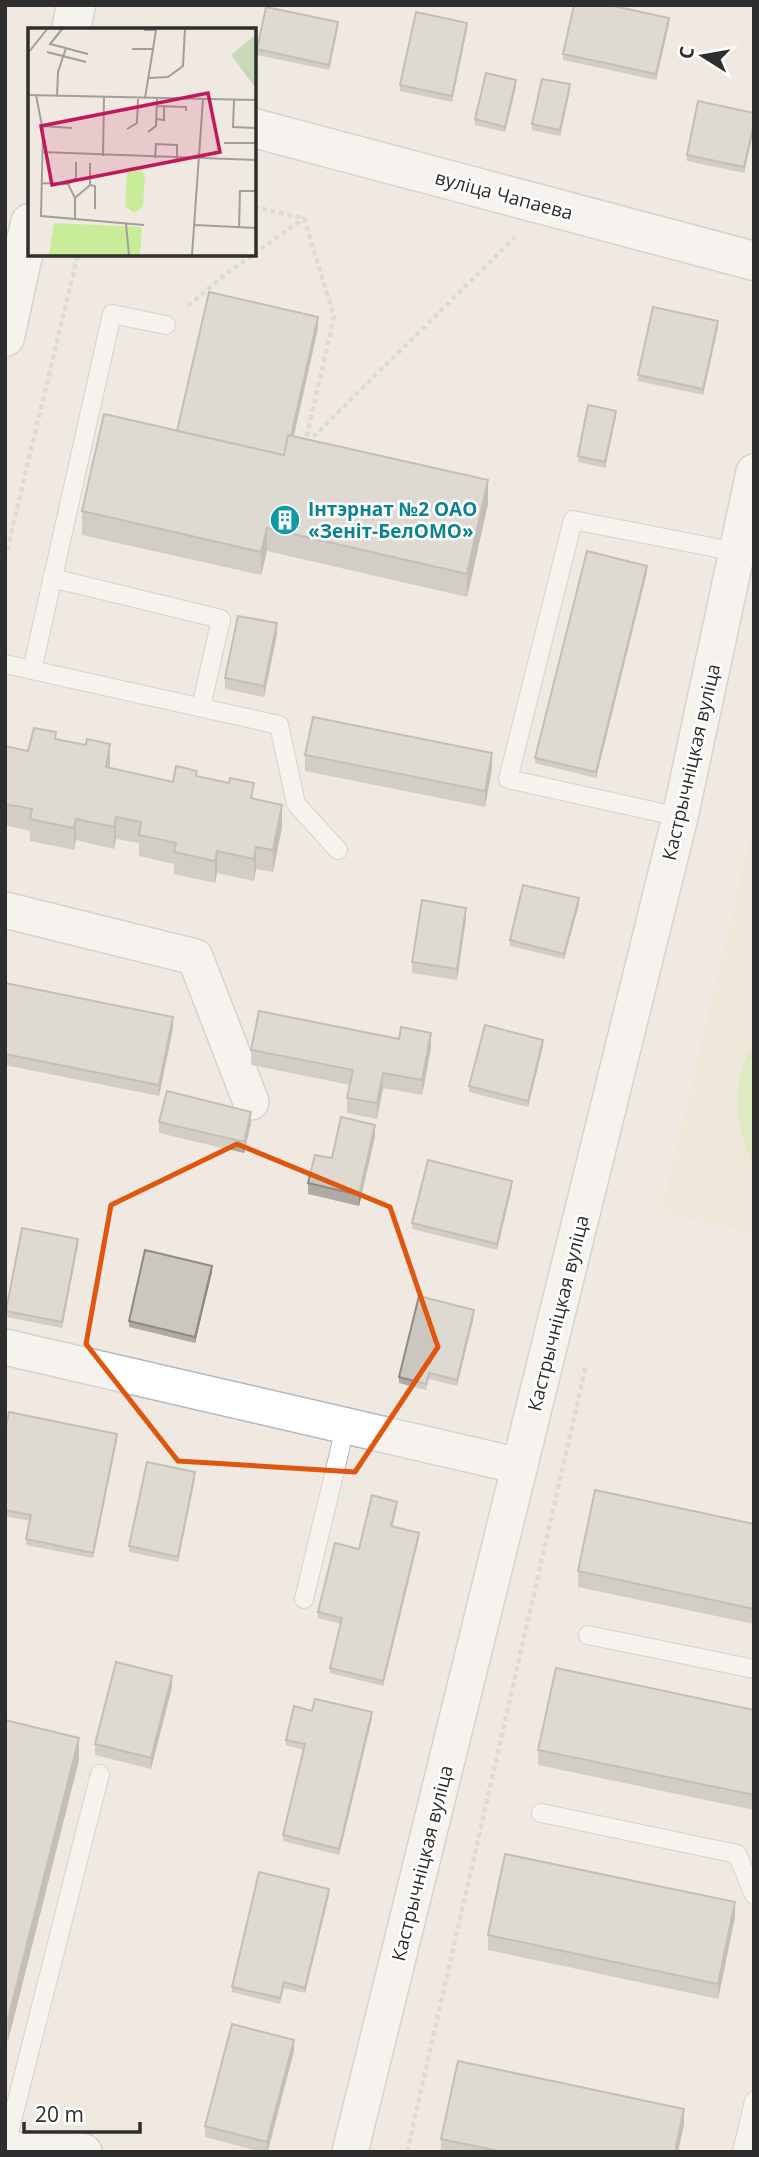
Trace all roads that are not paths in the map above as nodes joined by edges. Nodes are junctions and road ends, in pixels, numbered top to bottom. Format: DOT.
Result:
graph roads {
  1 [pos="76,5"];
  2 [pos="71,28"];
  3 [pos="256,129"];
  4 [pos="28,232"];
  5 [pos="754,261"];
  6 [pos="166,325"];
  7 [pos="5,337"];
  8 [pos="754,471"];
  9 [pos="737,552"];
  10 [pos="52,578"];
  11 [pos="5,664"];
  12 [pos="32,670"];
  13 [pos="201,707"];
  14 [pos="680,817"];
  15 [pos="338,850"];
  16 [pos="5,910"];
  17 [pos="251,1102"];
  18 [pos="5,1347"];
  19 [pos="345,1424"];
  20 [pos="520,1466"];
  21 [pos="304,1600"];
  22 [pos="588,1635"];
  23 [pos="754,1669"];
  24 [pos="100,1774"];
  25 [pos="541,1813"];
  26 [pos="754,1895"];
  27 [pos="754,2101"];
  28 [pos="5,2149"];
  29 [pos="84,2152"];
  30 [pos="350,2152"];
  31 [pos="743,2152"];
  1 -- 2 [label="main road"];
  3 -- 5 [label="main road, вуліца Чапаева"];
  4 -- 7 [label="main road"];
  6 -- 10 [label="lane"];
  8 -- 9 [label="street, Кастрычніцкая вуліца"];
  9 -- 14 [label="street, Кастрычніцкая вуліца"];
  9 -- 14 [label="lane"];
  10 -- 12 [label="lane"];
  10 -- 13 [label="lane"];
  11 -- 12 [label="lane"];
  12 -- 13 [label="lane"];
  13 -- 15 [label="lane"];
  14 -- 20 [label="street, Кастрычніцкая вуліца"];
  16 -- 17 [label="street"];
  18 -- 19 [label="street"];
  19 -- 20 [label="street"];
  19 -- 21 [label="lane"];
  20 -- 30 [label="street, Кастрычніцкая вуліца"];
  22 -- 23 [label="lane"];
  24 -- 28 [label="lane"];
  25 -- 26 [label="lane"];
  27 -- 31 [label="lane"];
  28 -- 29 [label="street"];
}
